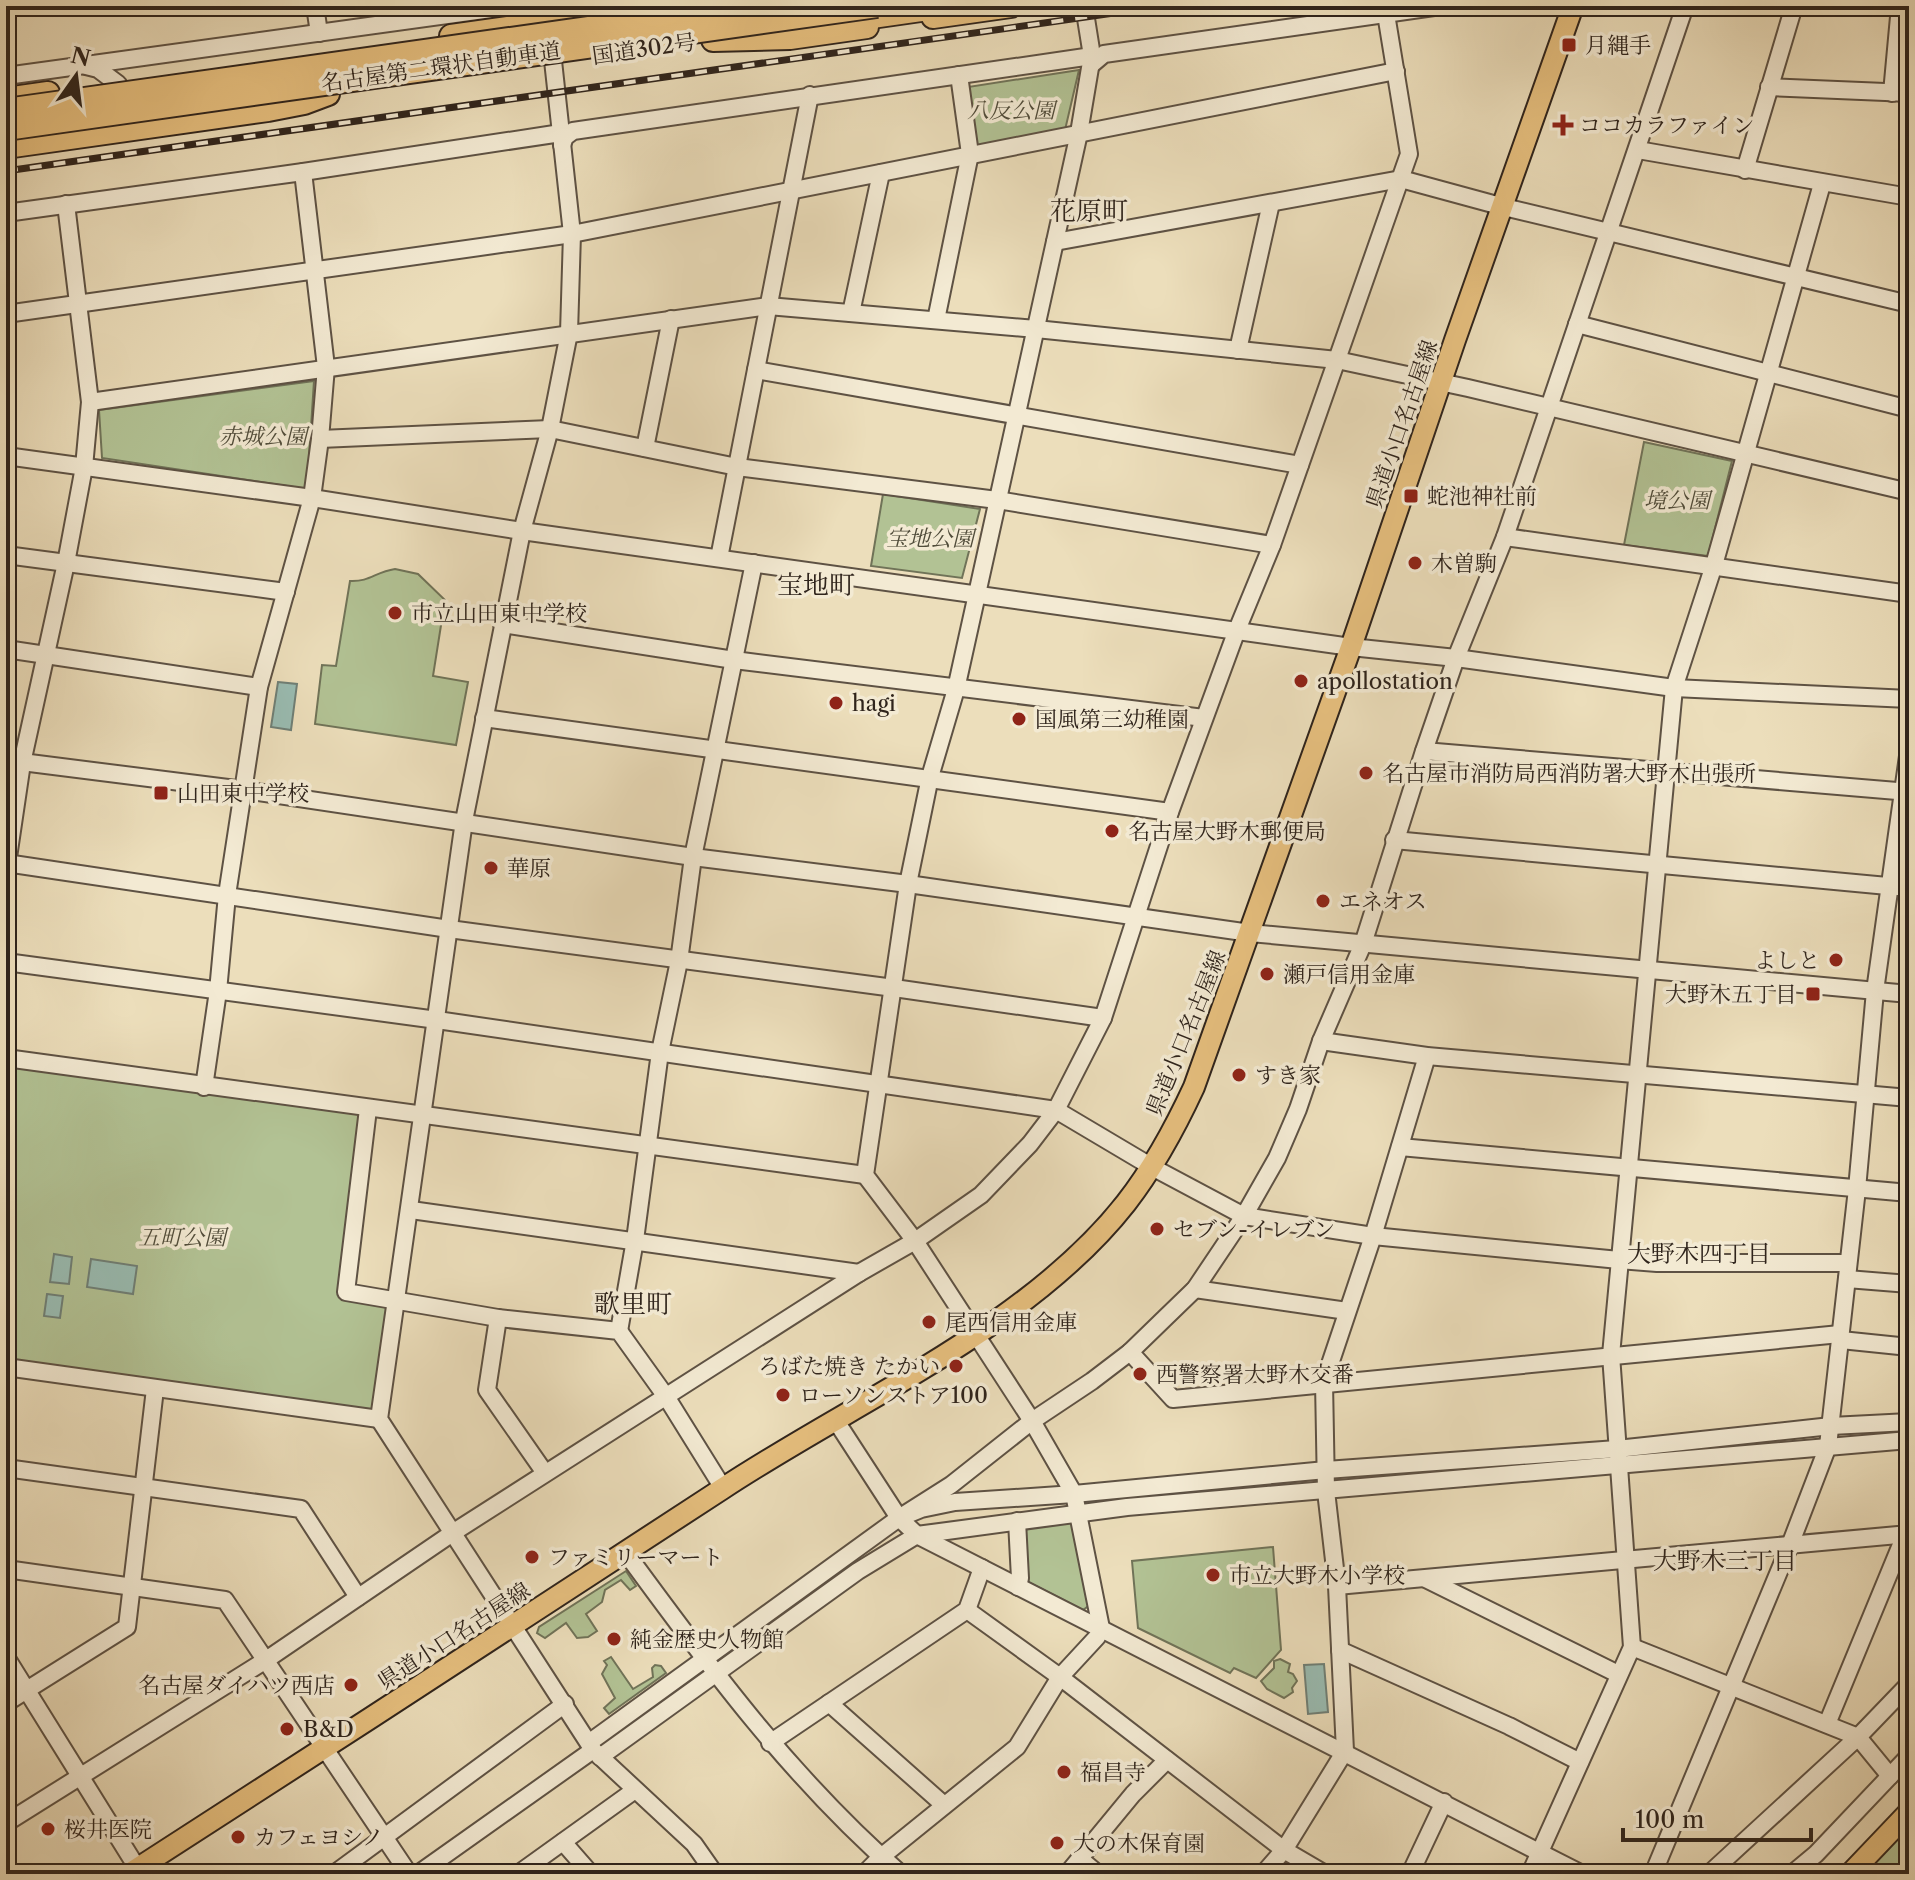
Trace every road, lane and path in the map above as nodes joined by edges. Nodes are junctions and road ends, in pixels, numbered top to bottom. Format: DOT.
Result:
graph roads {
  1 [pos="315,6"];
  2 [pos="513,6"];
  3 [pos="662,6"];
  4 [pos="744,6"];
  5 [pos="877,6"];
  6 [pos="1011,6"];
  7 [pos="1084,6"];
  8 [pos="1441,6"];
  9 [pos="1573,6"];
  10 [pos="1685,6"];
  11 [pos="1794,6"];
  12 [pos="1900,6"];
  13 [pos="623,9"];
  14 [pos="950,10"];
  15 [pos="548,14"];
  16 [pos="1386,14"];
  17 [pos="413,20"];
  18 [pos="319,33"];
  19 [pos="444,37"];
  20 [pos="1092,61"];
  21 [pos="554,62"];
  22 [pos="84,65"];
  23 [pos="1396,71"];
  24 [pos="959,75"];
  25 [pos="7,77"];
  26 [pos="118,84"];
  27 [pos="1769,87"];
  28 [pos="1901,93"];
  29 [pos="328,94"];
  30 [pos="810,95"];
  31 [pos="6,99"];
  32 [pos="6,110"];
  33 [pos="6,129"];
  34 [pos="1079,133"];
  35 [pos="562,139"];
  36 [pos="6,140"];
  37 [pos="6,147"];
  38 [pos="1638,150"];
  39 [pos="970,154"];
  40 [pos="1745,170"];
  41 [pos="303,172"];
  42 [pos="881,173"];
  43 [pos="1401,179"];
  44 [pos="1822,184"];
  45 [pos="791,191"];
  46 [pos="1909,197"];
  47 [pos="1271,203"];
  48 [pos="66,204"];
  49 [pos="1504,207"];
  50 [pos="6,213"];
  51 [pos="1610,231"];
  52 [pos="572,234"];
  53 [pos="1055,242"];
  54 [pos="316,269"];
  55 [pos="1796,276"];
  56 [pos="1909,304"];
  57 [pos="78,305"];
  58 [pos="768,306"];
  59 [pos="851,313"];
  60 [pos="6,314"];
  61 [pos="671,319"];
  62 [pos="936,320"];
  63 [pos="1577,324"];
  64 [pos="1036,329"];
  65 [pos="569,333"];
  66 [pos="1238,350"];
  67 [pos="1337,360"];
  68 [pos="326,367"];
  69 [pos="756,370"];
  70 [pos="1768,374"];
  71 [pos="1441,383"];
  72 [pos="90,402"];
  73 [pos="1549,407"];
  74 [pos="1909,409"];
  75 [pos="1016,415"];
  76 [pos="550,429"];
  77 [pos="320,439"];
  78 [pos="645,448"];
  79 [pos="1746,454"];
  80 [pos="6,456"];
  81 [pos="1300,465"];
  82 [pos="84,467"];
  83 [pos="737,467"];
  84 [pos="1909,492"];
  85 [pos="312,498"];
  86 [pos="997,500"];
  87 [pos="522,531"];
  88 [pos="1505,537"];
  89 [pos="1272,545"];
  90 [pos="6,555"];
  91 [pos="719,558"];
  92 [pos="66,563"];
  93 [pos="754,563"];
  94 [pos="1714,565"];
  95 [pos="286,592"];
  96 [pos="976,594"];
  97 [pos="1909,594"];
  98 [pos="502,624"];
  99 [pos="1237,630"];
  100 [pos="1351,647"];
  101 [pos="6,649"];
  102 [pos="45,654"];
  103 [pos="1456,658"];
  104 [pos="734,660"];
  105 [pos="259,687"];
  106 [pos="1674,688"];
  107 [pos="956,689"];
  108 [pos="1909,699"];
  109 [pos="484,718"];
  110 [pos="1204,718"];
  111 [pos="717,748"];
  112 [pos="1909,749"];
  113 [pos="1424,751"];
  114 [pos="14,761"];
  115 [pos="1667,772"];
  116 [pos="930,777"];
  117 [pos="244,790"];
  118 [pos="1906,792"];
  119 [pos="1170,812"];
  120 [pos="464,821"];
  121 [pos="1394,840"];
  122 [pos="693,857"];
  123 [pos="6,863"];
  124 [pos="1658,863"];
  125 [pos="6,871"];
  126 [pos="908,884"];
  127 [pos="1889,886"];
  128 [pos="1909,888"];
  129 [pos="227,895"];
  130 [pos="1135,916"];
  131 [pos="449,929"];
  132 [pos="1250,933"];
  133 [pos="1363,944"];
  134 [pos="679,961"];
  135 [pos="6,962"];
  136 [pos="1646,971"];
  137 [pos="894,988"];
  138 [pos="218,991"];
  139 [pos="1875,991"];
  140 [pos="1909,994"];
  141 [pos="1103,1018"];
  142 [pos="437,1020"];
  143 [pos="1321,1041"];
  144 [pos="660,1052"];
  145 [pos="1427,1056"];
  146 [pos="6,1058"];
  147 [pos="1637,1075"];
  148 [pos="880,1083"];
  149 [pos="204,1087"];
  150 [pos="1866,1094"];
  151 [pos="1909,1098"];
  152 [pos="368,1109"];
  153 [pos="1056,1110"];
  154 [pos="424,1116"];
  155 [pos="648,1144"];
  156 [pos="1400,1147"];
  157 [pos="1627,1166"];
  158 [pos="1152,1167"];
  159 [pos="865,1175"];
  160 [pos="1857,1189"];
  161 [pos="1909,1193"];
  162 [pos="411,1210"];
  163 [pos="1244,1216"];
  164 [pos="1373,1236"];
  165 [pos="635,1240"];
  166 [pos="915,1241"];
  167 [pos="1619,1260"];
  168 [pos="1847,1271"];
  169 [pos="859,1273"];
  170 [pos="1909,1284"];
  171 [pos="1195,1289"];
  172 [pos="397,1302"];
  173 [pos="1347,1311"];
  174 [pos="498,1318"];
  175 [pos="619,1331"];
  176 [pos="976,1334"];
  177 [pos="1840,1337"];
  178 [pos="1909,1347"];
  179 [pos="1130,1352"];
  180 [pos="1611,1355"];
  181 [pos="6,1367"];
  182 [pos="1324,1382"];
  183 [pos="155,1389"];
  184 [pos="667,1398"];
  185 [pos="379,1419"];
  186 [pos="836,1421"];
  187 [pos="1032,1421"];
  188 [pos="1909,1422"];
  189 [pos="1831,1426"];
  190 [pos="1909,1440"];
  191 [pos="1828,1446"];
  192 [pos="1618,1458"];
  193 [pos="6,1468"];
  194 [pos="1326,1470"];
  195 [pos="545,1473"];
  196 [pos="723,1488"];
  197 [pos="144,1489"];
  198 [pos="1326,1491"];
  199 [pos="1074,1494"];
  200 [pos="1077,1512"];
  201 [pos="899,1518"];
  202 [pos="1017,1521"];
  203 [pos="454,1532"];
  204 [pos="917,1535"];
  205 [pos="1907,1535"];
  206 [pos="1790,1545"];
  207 [pos="626,1553"];
  208 [pos="1625,1561"];
  209 [pos="982,1568"];
  210 [pos="6,1569"];
  211 [pos="1425,1578"];
  212 [pos="1337,1586"];
  213 [pos="1018,1587"];
  214 [pos="131,1588"];
  215 [pos="358,1597"];
  216 [pos="967,1610"];
  217 [pos="514,1627"];
  218 [pos="1101,1628"];
  219 [pos="1632,1647"];
  220 [pos="1340,1650"];
  221 [pos="6,1657"];
  222 [pos="703,1659"];
  223 [pos="266,1660"];
  224 [pos="715,1674"];
  225 [pos="1618,1674"];
  226 [pos="1060,1677"];
  227 [pos="1909,1684"];
  228 [pos="1731,1687"];
  229 [pos="27,1690"];
  230 [pos="6,1703"];
  231 [pos="829,1703"];
  232 [pos="565,1704"];
  233 [pos="1827,1724"];
  234 [pos="1858,1737"];
  235 [pos="770,1743"];
  236 [pos="323,1749"];
  237 [pos="594,1750"];
  238 [pos="1345,1751"];
  239 [pos="1909,1756"];
  240 [pos="1167,1760"];
  241 [pos="1580,1762"];
  242 [pos="1890,1776"];
  243 [pos="82,1777"];
  244 [pos="635,1790"];
  245 [pos="1444,1802"];
  246 [pos="944,1805"];
  247 [pos="1909,1812"];
  248 [pos="6,1823"];
  249 [pos="384,1837"];
  250 [pos="563,1842"];
  251 [pos="1284,1850"];
  252 [pos="1540,1852"];
  253 [pos="881,1857"];
  254 [pos="1080,1859"];
  255 [pos="136,1872"];
  256 [pos="1656,1873"];
  257 [pos="334,1874"];
  258 [pos="409,1874"];
  259 [pos="418,1874"];
  260 [pos="518,1874"];
  261 [pos="591,1874"];
  262 [pos="715,1874"];
  263 [pos="864,1874"];
  264 [pos="901,1874"];
  265 [pos="1067,1874"];
  266 [pos="1098,1874"];
  267 [pos="1263,1874"];
  268 [pos="1325,1874"];
  269 [pos="1410,1874"];
  270 [pos="1530,1874"];
  271 [pos="1582,1874"];
  272 [pos="1709,1874"];
  273 [pos="1792,1874"];
  274 [pos="1850,1874"];
  1 -- 18 [label="street"];
  2 -- 17 [label="street"];
  3 -- 13 [label="highway, 国道302号"];
  4 -- 32 [label="highway, 名古屋第二環状自動車道, bridge"];
  5 -- 33 [label="highway, 名古屋第二環状自動車道, bridge"];
  6 -- 14 [label="highway, 国道302号"];
  7 -- 20 [label="street"];
  8 -- 16 [label="street"];
  9 -- 49 [label="main road, 県道小口名古屋線"];
  10 -- 38 [label="street"];
  11 -- 27 [label="street"];
  12 -- 28 [label="street"];
  13 -- 15 [label="highway, 国道302号"];
  14 -- 21 [label="highway, 国道302号"];
  15 -- 19 [label="highway, 国道302号"];
  15 -- 21 [label="street"];
  16 -- 20 [label="street"];
  16 -- 23 [label="street"];
  17 -- 18 [label="street"];
  17 -- 19 [label="street"];
  18 -- 22 [label="street"];
  19 -- 26 [label="highway, 国道302号"];
  20 -- 24 [label="street"];
  20 -- 34 [label="street"];
  21 -- 29 [label="highway, 国道302号"];
  21 -- 35 [label="street"];
  22 -- 25 [label="street"];
  22 -- 26 [label="street"];
  23 -- 34 [label="street"];
  23 -- 43 [label="street"];
  24 -- 30 [label="street"];
  24 -- 39 [label="street"];
  26 -- 31 [label="highway, 国道302号"];
  27 -- 28 [label="street"];
  27 -- 40 [label="street"];
  29 -- 36 [label="highway, 国道302号"];
  29 -- 37 [label="highway"];
  30 -- 35 [label="street"];
  30 -- 45 [label="street"];
  34 -- 39 [label="street"];
  34 -- 53 [label="street"];
  35 -- 41 [label="street"];
  35 -- 52 [label="street"];
  38 -- 40 [label="street"];
  38 -- 51 [label="street"];
  39 -- 42 [label="street"];
  39 -- 62 [label="street"];
  40 -- 44 [label="street"];
  41 -- 48 [label="street"];
  41 -- 54 [label="street"];
  42 -- 45 [label="street"];
  42 -- 59 [label="street"];
  43 -- 47 [label="street"];
  43 -- 49 [label="street"];
  43 -- 67 [label="street"];
  44 -- 46 [label="street"];
  44 -- 55 [label="street"];
  45 -- 52 [label="street"];
  45 -- 58 [label="street"];
  47 -- 53 [label="street"];
  47 -- 66 [label="street"];
  48 -- 50 [label="street"];
  48 -- 57 [label="street"];
  49 -- 51 [label="street"];
  49 -- 71 [label="main road, 県道小口名古屋線"];
  51 -- 55 [label="street"];
  51 -- 63 [label="street"];
  52 -- 54 [label="street"];
  52 -- 65 [label="street"];
  53 -- 64 [label="street"];
  54 -- 57 [label="street"];
  54 -- 68 [label="street"];
  55 -- 56 [label="street"];
  55 -- 70 [label="street"];
  57 -- 60 [label="street"];
  57 -- 72 [label="street"];
  58 -- 59 [label="street"];
  58 -- 61 [label="street"];
  58 -- 69 [label="street"];
  59 -- 62 [label="street"];
  61 -- 65 [label="street"];
  61 -- 78 [label="street"];
  62 -- 64 [label="street"];
  63 -- 70 [label="street"];
  63 -- 73 [label="street"];
  64 -- 66 [label="street"];
  64 -- 75 [label="street"];
  65 -- 68 [label="street"];
  65 -- 76 [label="street"];
  66 -- 67 [label="street"];
  67 -- 71 [label="street"];
  67 -- 81 [label="street"];
  68 -- 72 [label="street"];
  68 -- 77 [label="street"];
  69 -- 75 [label="street"];
  69 -- 83 [label="street"];
  70 -- 74 [label="street"];
  70 -- 79 [label="street"];
  71 -- 73 [label="street"];
  71 -- 100 [label="main road, 県道小口名古屋線"];
  72 -- 82 [label="street"];
  73 -- 79 [label="street"];
  73 -- 88 [label="street"];
  75 -- 81 [label="street"];
  75 -- 86 [label="street"];
  76 -- 77 [label="street"];
  76 -- 78 [label="street"];
  76 -- 87 [label="street"];
  77 -- 85 [label="street"];
  78 -- 83 [label="street"];
  79 -- 84 [label="street"];
  79 -- 94 [label="street"];
  80 -- 82 [label="street"];
  81 -- 89 [label="street"];
  82 -- 85 [label="street"];
  82 -- 92 [label="street"];
  83 -- 86 [label="street"];
  83 -- 91 [label="street"];
  85 -- 87 [label="street"];
  85 -- 95 [label="street"];
  86 -- 89 [label="street"];
  86 -- 96 [label="street"];
  87 -- 91 [label="street"];
  87 -- 98 [label="street"];
  88 -- 94 [label="street"];
  88 -- 103 [label="street"];
  89 -- 99 [label="street"];
  90 -- 92 [label="street"];
  91 -- 93 [label="street"];
  92 -- 95 [label="street"];
  92 -- 102 [label="street"];
  93 -- 96 [label="street"];
  93 -- 104 [label="street"];
  94 -- 97 [label="street"];
  94 -- 106 [label="street"];
  95 -- 105 [label="street"];
  96 -- 99 [label="street"];
  96 -- 107 [label="street"];
  98 -- 104 [label="street"];
  98 -- 109 [label="street"];
  99 -- 100 [label="street"];
  99 -- 110 [label="street"];
  100 -- 103 [label="street"];
  100 -- 132 [label="main road, 県道小口名古屋線"];
  101 -- 102 [label="street"];
  102 -- 105 [label="street"];
  102 -- 114 [label="street"];
  103 -- 106 [label="street"];
  103 -- 113 [label="street"];
  104 -- 107 [label="street"];
  104 -- 111 [label="street"];
  105 -- 117 [label="street"];
  106 -- 108 [label="street"];
  106 -- 115 [label="street"];
  107 -- 110 [label="street"];
  107 -- 116 [label="street"];
  109 -- 111 [label="street"];
  109 -- 120 [label="street"];
  110 -- 119 [label="street"];
  111 -- 116 [label="street"];
  111 -- 122 [label="street"];
  112 -- 118 [label="street"];
  113 -- 115 [label="street"];
  113 -- 121 [label="street"];
  114 -- 117 [label="street"];
  114 -- 123 [label="street"];
  115 -- 118 [label="street"];
  115 -- 124 [label="street"];
  116 -- 119 [label="street"];
  116 -- 126 [label="street"];
  117 -- 120 [label="street"];
  117 -- 129 [label="street"];
  118 -- 127 [label="street"];
  119 -- 130 [label="street"];
  120 -- 122 [label="street"];
  120 -- 131 [label="street"];
  121 -- 124 [label="street"];
  121 -- 133 [label="street"];
  122 -- 126 [label="street"];
  122 -- 134 [label="street"];
  123 -- 125 [label="street"];
  123 -- 129 [label="street"];
  124 -- 127 [label="street"];
  124 -- 136 [label="street"];
  126 -- 130 [label="street"];
  126 -- 137 [label="street"];
  127 -- 128 [label="street"];
  127 -- 139 [label="street"];
  129 -- 131 [label="street"];
  129 -- 138 [label="street"];
  130 -- 132 [label="street"];
  130 -- 141 [label="street"];
  131 -- 134 [label="street"];
  131 -- 142 [label="street"];
  132 -- 133 [label="street"];
  132 -- 158 [label="main road, 県道小口名古屋線"];
  133 -- 136 [label="street"];
  133 -- 143 [label="street"];
  134 -- 137 [label="street"];
  134 -- 144 [label="street"];
  135 -- 138 [label="street"];
  136 -- 139 [label="street"];
  136 -- 147 [label="street"];
  137 -- 141 [label="street"];
  137 -- 148 [label="street"];
  138 -- 142 [label="street"];
  138 -- 149 [label="street"];
  139 -- 140 [label="street"];
  139 -- 150 [label="street"];
  141 -- 153 [label="street"];
  142 -- 144 [label="street"];
  142 -- 154 [label="street"];
  143 -- 145 [label="street"];
  143 -- 163 [label="street"];
  144 -- 148 [label="street"];
  144 -- 155 [label="street"];
  145 -- 147 [label="street"];
  145 -- 156 [label="street"];
  146 -- 149 [label="street"];
  147 -- 150 [label="street"];
  147 -- 157 [label="street"];
  148 -- 153 [label="street"];
  148 -- 159 [label="street"];
  149 -- 152 [label="street"];
  150 -- 151 [label="street"];
  150 -- 160 [label="street"];
  152 -- 154 [label="street"];
  152 -- 172 [label="street"];
  153 -- 158 [label="street"];
  153 -- 166 [label="street"];
  154 -- 155 [label="street"];
  154 -- 162 [label="street"];
  155 -- 159 [label="street"];
  155 -- 165 [label="street"];
  156 -- 157 [label="street"];
  156 -- 164 [label="street"];
  157 -- 160 [label="street"];
  157 -- 167 [label="street"];
  158 -- 163 [label="street"];
  158 -- 176 [label="main road, 県道小口名古屋線"];
  159 -- 166 [label="street"];
  160 -- 161 [label="street"];
  160 -- 168 [label="street"];
  162 -- 165 [label="street"];
  162 -- 172 [label="street"];
  163 -- 164 [label="street"];
  163 -- 171 [label="street"];
  164 -- 167 [label="street"];
  164 -- 173 [label="street"];
  165 -- 169 [label="street"];
  165 -- 175 [label="street"];
  166 -- 169 [label="street"];
  166 -- 176 [label="street"];
  167 -- 168 [label="street"];
  167 -- 180 [label="street"];
  168 -- 170 [label="street"];
  168 -- 177 [label="street"];
  169 -- 184 [label="street"];
  171 -- 173 [label="street"];
  171 -- 179 [label="street"];
  172 -- 174 [label="street"];
  172 -- 185 [label="street"];
  173 -- 182 [label="street"];
  174 -- 175 [label="street"];
  174 -- 195 [label="street"];
  175 -- 184 [label="street"];
  176 -- 186 [label="main road, 県道小口名古屋線"];
  176 -- 187 [label="street"];
  177 -- 178 [label="street"];
  177 -- 180 [label="street"];
  177 -- 189 [label="street"];
  179 -- 182 [label="street"];
  179 -- 187 [label="street"];
  180 -- 182 [label="street"];
  180 -- 192 [label="street"];
  181 -- 183 [label="street"];
  182 -- 194 [label="street"];
  183 -- 185 [label="street"];
  183 -- 197 [label="street"];
  184 -- 195 [label="street"];
  184 -- 196 [label="street"];
  185 -- 203 [label="street"];
  186 -- 196 [label="main road, 県道小口名古屋線"];
  186 -- 201 [label="street"];
  187 -- 199 [label="street"];
  187 -- 201 [label="street"];
  188 -- 189 [label="street"];
  189 -- 191 [label="street"];
  189 -- 192 [label="street"];
  190 -- 191 [label="street"];
  191 -- 192 [label="street"];
  191 -- 206 [label="street"];
  192 -- 194 [label="street"];
  192 -- 198 [label="street"];
  192 -- 208 [label="street"];
  193 -- 197 [label="street"];
  194 -- 198 [label="street"];
  194 -- 199 [label="street"];
  195 -- 203 [label="street"];
  196 -- 207 [label="main road, 県道小口名古屋線"];
  197 -- 214 [label="street"];
  197 -- 215 [label="street"];
  198 -- 200 [label="street"];
  198 -- 212 [label="street"];
  199 -- 200 [label="street"];
  199 -- 201 [label="street"];
  200 -- 202 [label="street"];
  200 -- 218 [label="street"];
  201 -- 204 [label="street"];
  201 -- 222 [label="street"];
  202 -- 204 [label="street"];
  202 -- 213 [label="street"];
  203 -- 215 [label="street"];
  203 -- 217 [label="street"];
  204 -- 209 [label="street"];
  204 -- 224 [label="street"];
  205 -- 206 [label="street"];
  205 -- 233 [label="street"];
  206 -- 208 [label="street"];
  206 -- 228 [label="street"];
  207 -- 217 [label="main road, 県道小口名古屋線"];
  207 -- 222 [label="street"];
  208 -- 211 [label="street"];
  208 -- 219 [label="street"];
  209 -- 213 [label="street"];
  209 -- 216 [label="street"];
  210 -- 214 [label="street"];
  211 -- 212 [label="street"];
  211 -- 225 [label="street"];
  212 -- 220 [label="street"];
  213 -- 218 [label="street"];
  214 -- 223 [label="street"];
  214 -- 229 [label="street"];
  215 -- 223 [label="street"];
  216 -- 226 [label="street"];
  216 -- 231 [label="street"];
  217 -- 232 [label="street"];
  217 -- 236 [label="main road, 県道小口名古屋線"];
  218 -- 226 [label="street"];
  218 -- 238 [label="street"];
  219 -- 225 [label="street"];
  219 -- 228 [label="street"];
  220 -- 238 [label="street"];
  220 -- 241 [label="street"];
  221 -- 229 [label="street"];
  222 -- 224 [label="street"];
  222 -- 237 [label="street"];
  223 -- 236 [label="street"];
  223 -- 243 [label="street"];
  224 -- 235 [label="street"];
  224 -- 237 [label="street"];
  225 -- 241 [label="street"];
  226 -- 240 [label="street"];
  226 -- 246 [label="street"];
  227 -- 234 [label="street"];
  228 -- 233 [label="street"];
  228 -- 256 [label="street"];
  229 -- 230 [label="street"];
  229 -- 243 [label="street"];
  231 -- 235 [label="street"];
  231 -- 246 [label="street"];
  232 -- 237 [label="street"];
  232 -- 249 [label="street"];
  233 -- 234 [label="street"];
  234 -- 242 [label="street"];
  234 -- 272 [label="street"];
  235 -- 253 [label="street"];
  236 -- 249 [label="street"];
  236 -- 255 [label="main road, 県道小口名古屋線"];
  237 -- 244 [label="street"];
  237 -- 259 [label="street"];
  238 -- 245 [label="street"];
  238 -- 251 [label="street"];
  239 -- 242 [label="street"];
  240 -- 251 [label="street"];
  240 -- 254 [label="street"];
  241 -- 252 [label="street"];
  242 -- 273 [label="street"];
  243 -- 248 [label="street"];
  243 -- 255 [label="street"];
  244 -- 250 [label="street"];
  244 -- 262 [label="street"];
  245 -- 252 [label="street"];
  245 -- 269 [label="street"];
  246 -- 253 [label="street"];
  247 -- 274 [label="main road"];
  249 -- 257 [label="street"];
  249 -- 258 [label="street"];
  250 -- 260 [label="street"];
  250 -- 261 [label="street"];
  251 -- 267 [label="street"];
  251 -- 268 [label="street"];
  252 -- 270 [label="street"];
  252 -- 271 [label="street"];
  253 -- 263 [label="street"];
  253 -- 264 [label="street"];
  254 -- 265 [label="street"];
  254 -- 266 [label="street"];
}
